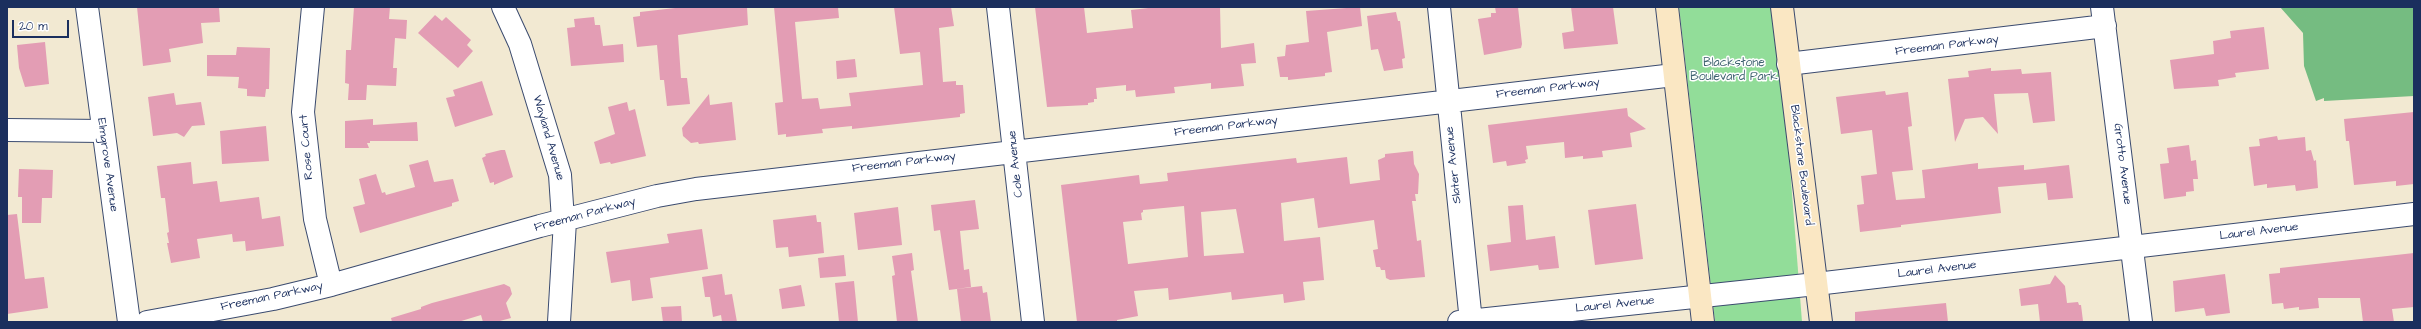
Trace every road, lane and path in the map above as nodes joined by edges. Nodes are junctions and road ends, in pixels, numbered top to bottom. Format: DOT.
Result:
graph roads {
  1 [pos="87,7"];
  2 [pos="313,7"];
  3 [pos="503,7"];
  4 [pos="998,7"];
  5 [pos="1439,7"];
  6 [pos="1667,7"];
  7 [pos="1782,7"];
  8 [pos="2103,16"];
  9 [pos="1788,64"];
  10 [pos="1674,75"];
  11 [pos="1448,101"];
  12 [pos="7,130"];
  13 [pos="103,132"];
  14 [pos="1015,150"];
  15 [pos="2414,214"];
  16 [pos="565,221"];
  17 [pos="2133,248"];
  18 [pos="1816,284"];
  19 [pos="331,285"];
  20 [pos="1701,295"];
  21 [pos="129,322"];
  22 [pos="147,322"];
  23 [pos="559,322"];
  24 [pos="1033,322"];
  25 [pos="1467,322"];
  26 [pos="1704,322"];
  27 [pos="1821,322"];
  28 [pos="2141,322"];
  1 -- 13 [label="street, Elmgrove Avenue"];
  2 -- 19 [label="street, Rose Court"];
  3 -- 16 [label="street, Wayland Avenue"];
  4 -- 14 [label="street, Cole Avenue"];
  5 -- 11 [label="street, Slater Avenue"];
  6 -- 10 [label="main road"];
  7 -- 9 [label="main road, Blackstone Boulevard"];
  8 -- 9 [label="street, Freeman Parkway"];
  8 -- 17 [label="street, Grotto Avenue"];
  9 -- 18 [label="main road, Blackstone Boulevard"];
  10 -- 11 [label="street, Freeman Parkway"];
  10 -- 20 [label="main road"];
  11 -- 14 [label="street, Freeman Parkway"];
  11 -- 25 [label="street, Slater Avenue"];
  12 -- 13 [label="street"];
  13 -- 21 [label="street, Elmgrove Avenue"];
  14 -- 16 [label="street, Freeman Parkway"];
  14 -- 24 [label="street, Cole Avenue"];
  15 -- 17 [label="street, Laurel Avenue"];
  16 -- 19 [label="street, Freeman Parkway"];
  16 -- 23 [label="street, Wayland Avenue"];
  17 -- 18 [label="street, Laurel Avenue"];
  17 -- 28 [label="street, Grotto Avenue"];
  18 -- 20 [label="street, Laurel Avenue"];
  18 -- 27 [label="main road, Blackstone Boulevard"];
  19 -- 22 [label="street, Freeman Parkway"];
  20 -- 25 [label="street, Laurel Avenue"];
  20 -- 26 [label="main road"];
}
